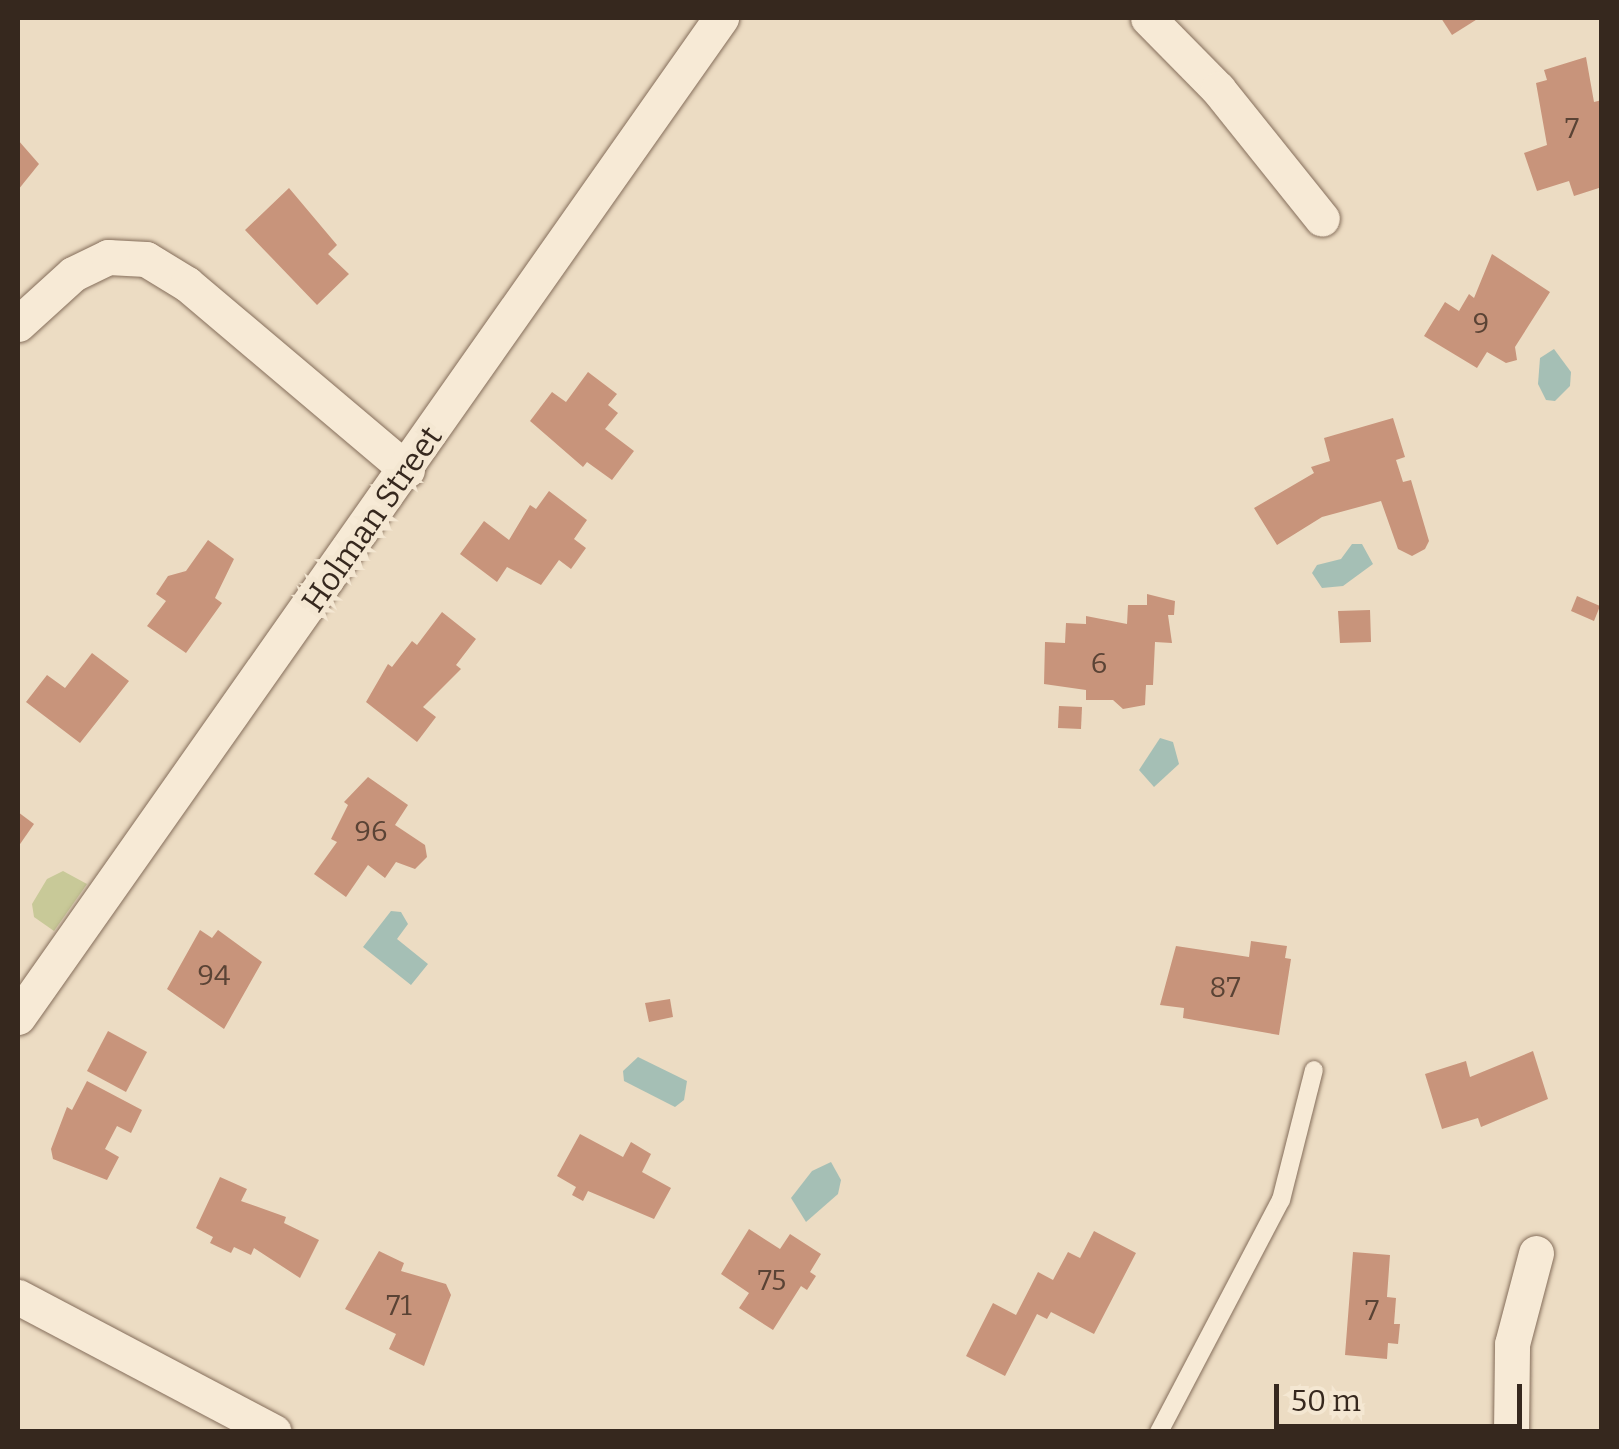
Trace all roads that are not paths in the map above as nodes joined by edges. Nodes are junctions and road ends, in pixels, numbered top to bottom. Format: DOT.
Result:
graph roads {
  1 [pos="721,18"];
  2 [pos="1148,18"];
  3 [pos="1322,219"];
  4 [pos="18,324"];
  5 [pos="407,470"];
  6 [pos="18,1017"];
  7 [pos="1314,1070"];
  8 [pos="1536,1253"];
  9 [pos="18,1297"];
  10 [pos="274,1432"];
  11 [pos="1159,1432"];
  12 [pos="1511,1432"];
  1 -- 5 [label="street, Holman Street"];
  2 -- 3 [label="street"];
  4 -- 5 [label="street"];
  5 -- 6 [label="street, Holman Street"];
  7 -- 11 [label="lane"];
  8 -- 12 [label="street"];
  9 -- 10 [label="street"];
}
